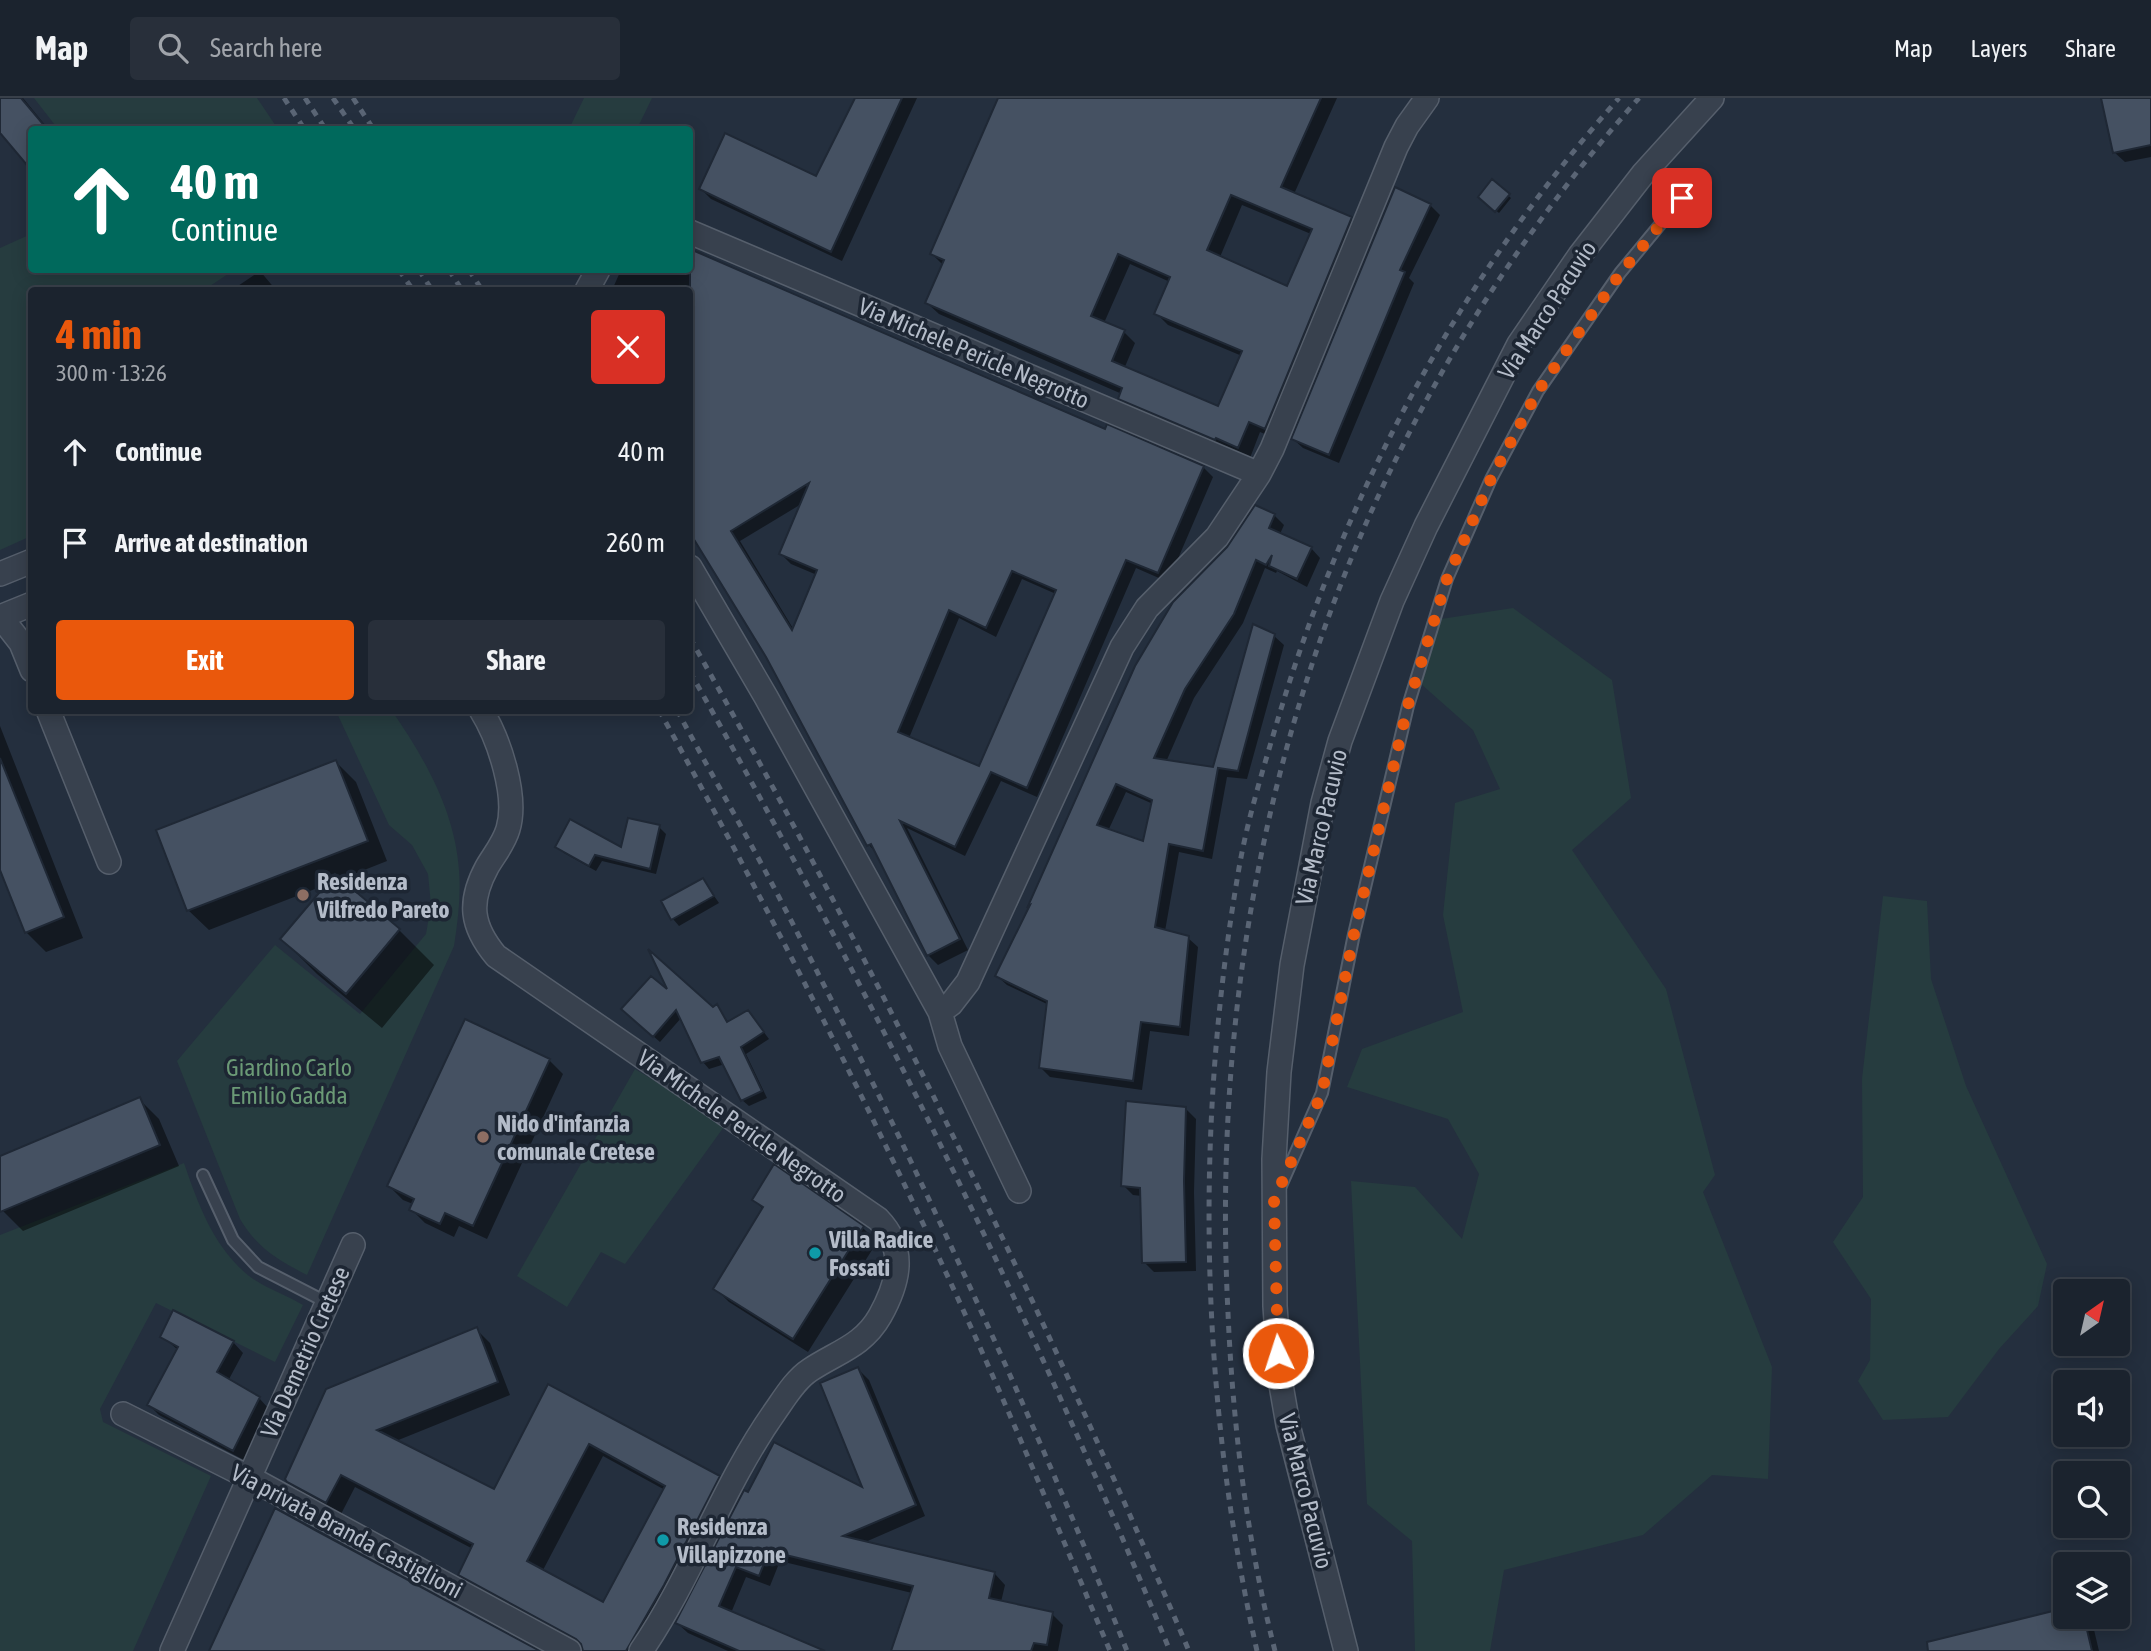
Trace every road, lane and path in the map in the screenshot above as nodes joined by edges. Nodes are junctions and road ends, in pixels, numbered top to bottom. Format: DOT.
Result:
graph roads {
  1 [pos="1427,98"];
  2 [pos="1712,98"];
  3 [pos="1682,198"];
  4 [pos="693,233"];
  5 [pos="1259,474"];
  6 [pos="28,563"];
  7 [pos="693,573"];
  8 [pos="0,574"];
  9 [pos="28,606"];
  10 [pos="0,617"];
  11 [pos="28,660"];
  12 [pos="50,714"];
  13 [pos="483,714"];
  14 [pos="109,863"];
  15 [pos="940,1012"];
  16 [pos="203,1175"];
  17 [pos="1019,1191"];
  18 [pos="1274,1200"];
  19 [pos="353,1245"];
  20 [pos="326,1302"];
  21 [pos="123,1414"];
  22 [pos="250,1478"];
  23 [pos="172,1651"];
  24 [pos="569,1651"];
  25 [pos="641,1651"];
  26 [pos="1346,1651"];
  1 -- 5 [label="street"];
  2 -- 18 [label="street, Via Marco Pacuvio"];
  3 -- 18 [label="lane"];
  4 -- 5 [label="street, Via Michele Pericle Negrotto"];
  5 -- 15 [label="street"];
  6 -- 8 [label="street"];
  7 -- 15 [label="street"];
  9 -- 10 [label="street"];
  10 -- 11 [label="street"];
  12 -- 14 [label="street"];
  13 -- 25 [label="street, Via Michele Pericle Negrotto"];
  15 -- 17 [label="street"];
  16 -- 20 [label="lane"];
  18 -- 26 [label="street, Via Marco Pacuvio"];
  19 -- 20 [label="street, Via Demetrio Cretese"];
  20 -- 22 [label="street, Via Demetrio Cretese"];
  21 -- 22 [label="street, Via privata Branda Castiglioni"];
  22 -- 23 [label="street, Via Demetrio Cretese"];
  22 -- 24 [label="street, Via privata Branda Castiglioni"];
}
